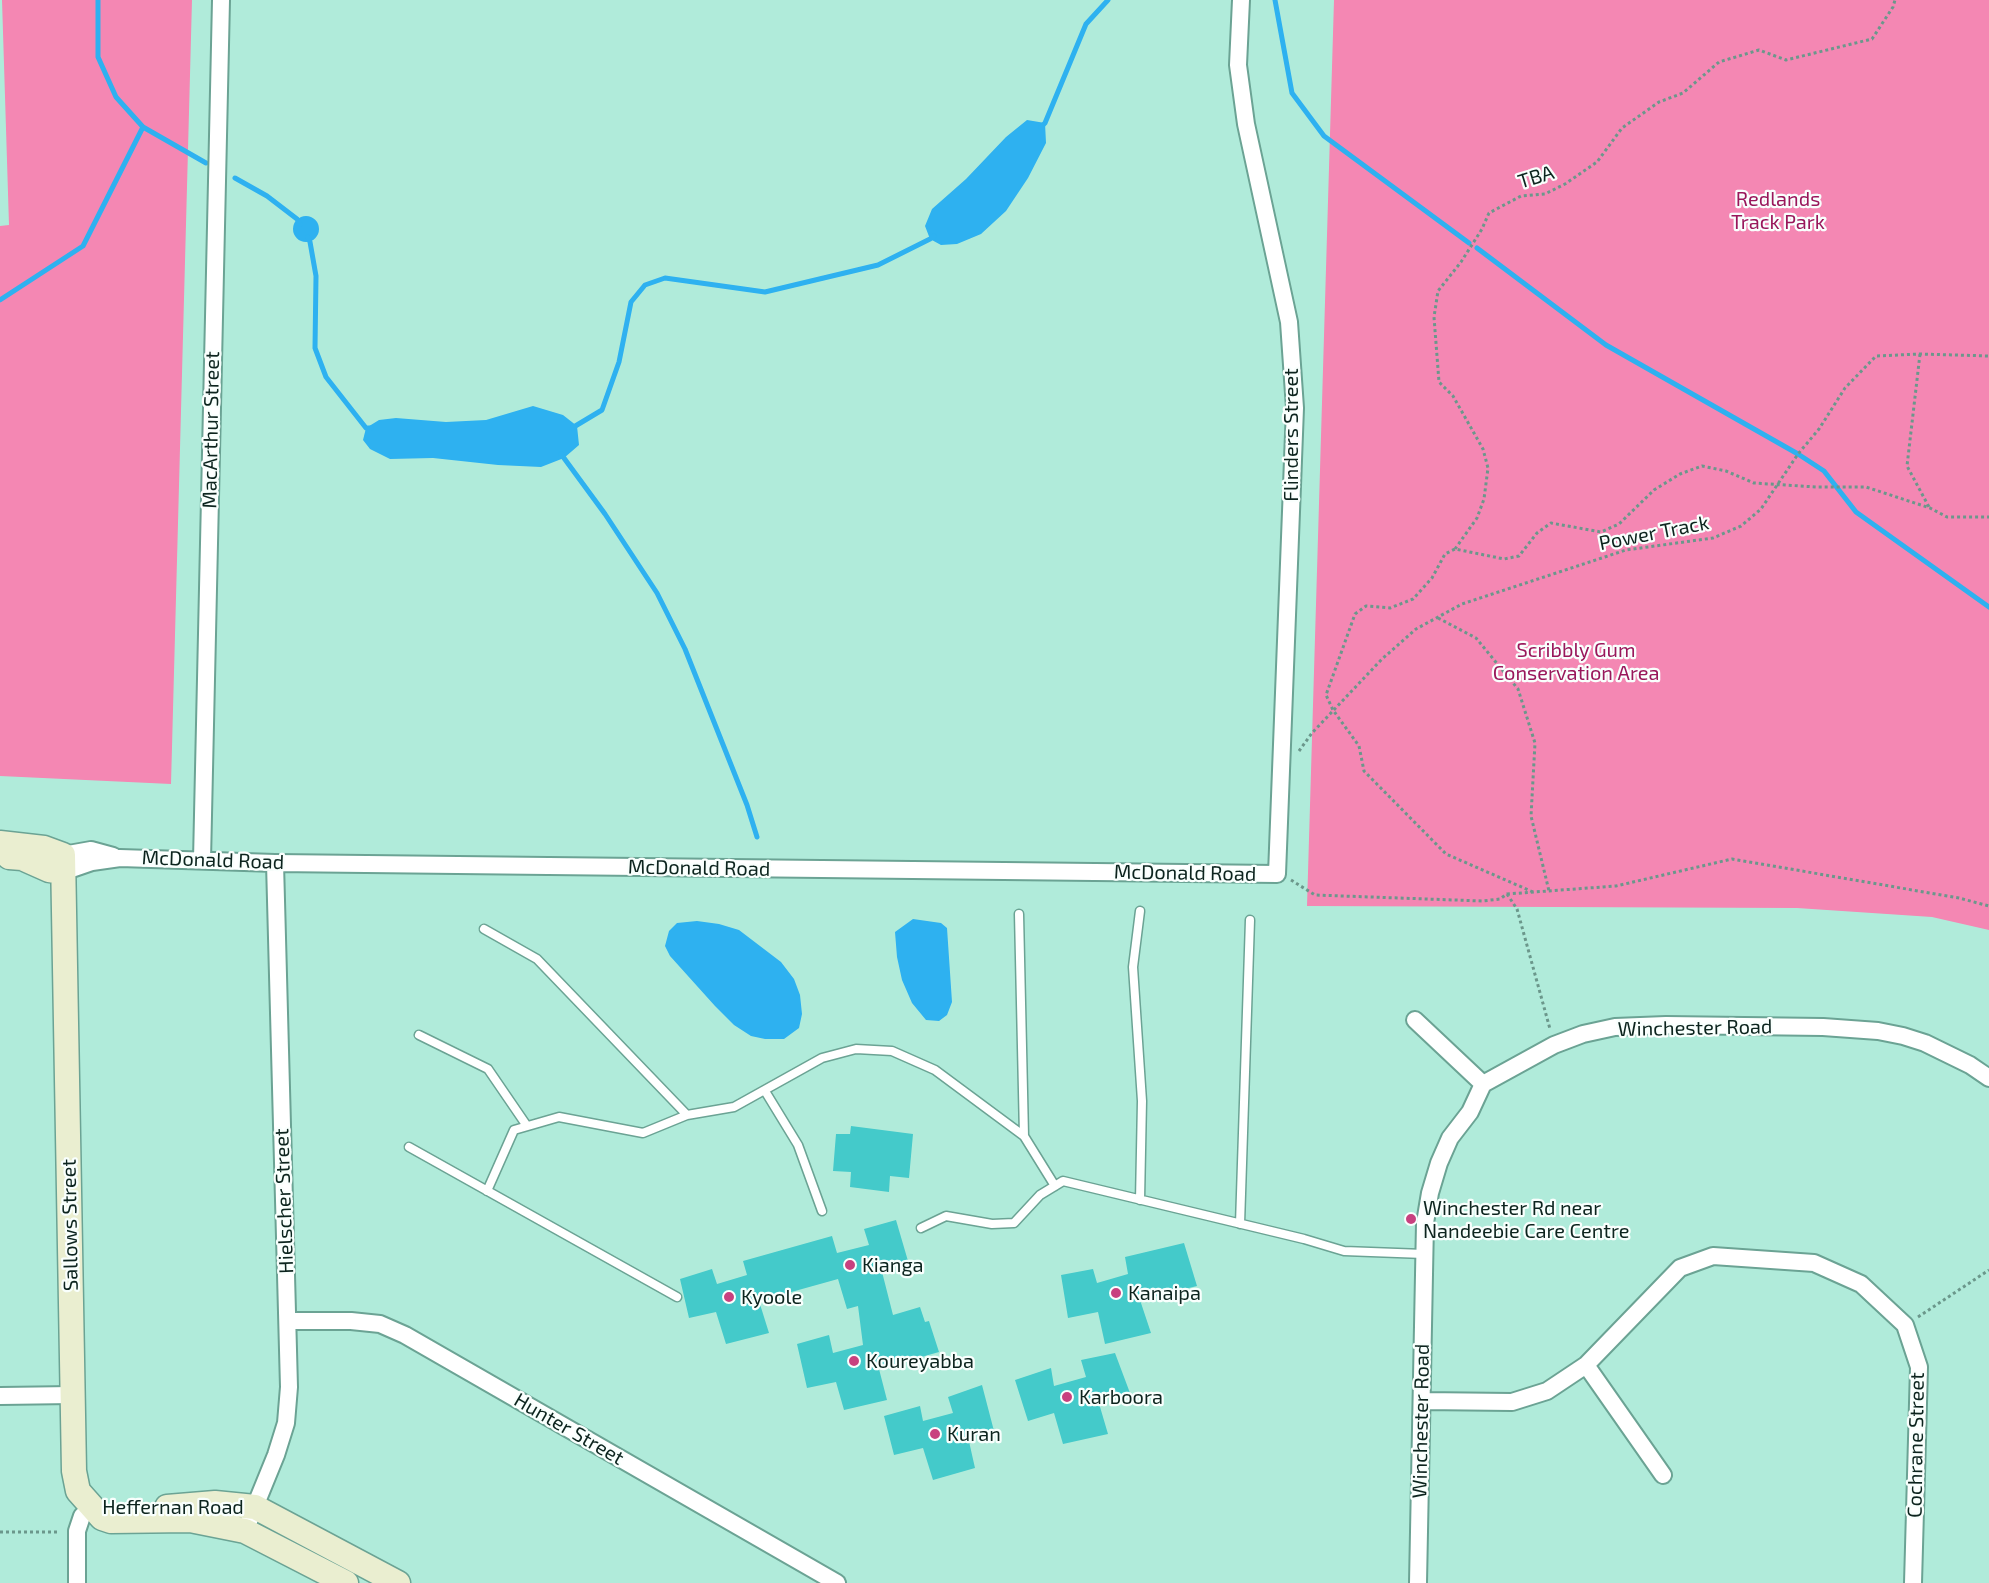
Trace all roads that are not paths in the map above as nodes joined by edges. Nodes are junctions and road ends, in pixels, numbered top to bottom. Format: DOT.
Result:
graph roads {
  1 [pos="221,0"];
  2 [pos="1241,0"];
  3 [pos="0,843"];
  4 [pos="0,857"];
  5 [pos="202,860"];
  6 [pos="275,863"];
  7 [pos="63,864"];
  8 [pos="1277,874"];
  9 [pos="1140,911"];
  10 [pos="1019,914"];
  11 [pos="1250,920"];
  12 [pos="484,930"];
  13 [pos="1415,1020"];
  14 [pos="419,1035"];
  15 [pos="1989,1078"];
  16 [pos="1483,1084"];
  17 [pos="765,1091"];
  18 [pos="687,1115"];
  19 [pos="527,1126"];
  20 [pos="1024,1136"];
  21 [pos="409,1147"];
  22 [pos="1055,1186"];
  23 [pos="487,1191"];
  24 [pos="1140,1200"];
  25 [pos="822,1211"];
  26 [pos="1240,1224"];
  27 [pos="921,1228"];
  28 [pos="1424,1254"];
  29 [pos="677,1297"];
  30 [pos="288,1321"];
  31 [pos="1586,1365"];
  32 [pos="73,1395"];
  33 [pos="0,1396"];
  34 [pos="1422,1401"];
  35 [pos="1663,1475"];
  36 [pos="93,1507"];
  37 [pos="255,1507"];
  38 [pos="245,1531"];
  39 [pos="359,1574"];
  40 [pos="77,1583"];
  41 [pos="346,1583"];
  42 [pos="398,1583"];
  43 [pos="837,1583"];
  44 [pos="1418,1583"];
  45 [pos="1913,1583"];
  1 -- 5 [label="street, MacArthur Street"];
  2 -- 8 [label="street, Flinders Street"];
  3 -- 7 [label="street"];
  4 -- 7 [label="street"];
  5 -- 6 [label="street, McDonald Road"];
  5 -- 7 [label="street, McDonald Road"];
  6 -- 8 [label="street, McDonald Road"];
  6 -- 30 [label="street, Hielscher Street"];
  7 -- 32 [label="street, Sallows Street"];
  9 -- 24 [label="lane"];
  10 -- 20 [label="lane"];
  11 -- 26 [label="lane"];
  12 -- 18 [label="lane"];
  13 -- 16 [label="street"];
  14 -- 19 [label="lane"];
  15 -- 16 [label="street, Winchester Road"];
  16 -- 28 [label="street, Winchester Road"];
  17 -- 18 [label="lane"];
  17 -- 20 [label="lane"];
  17 -- 25 [label="lane"];
  18 -- 19 [label="lane"];
  19 -- 23 [label="lane"];
  20 -- 22 [label="lane"];
  21 -- 23 [label="lane"];
  22 -- 24 [label="lane"];
  22 -- 27 [label="lane"];
  23 -- 29 [label="lane"];
  24 -- 26 [label="lane"];
  26 -- 28 [label="lane"];
  28 -- 34 [label="street, Winchester Road"];
  30 -- 37 [label="street, Hielscher Street"];
  30 -- 43 [label="street, Hunter Street"];
  31 -- 34 [label="street, Cochrane Street"];
  31 -- 35 [label="street"];
  31 -- 45 [label="street, Cochrane Street"];
  32 -- 33 [label="street"];
  32 -- 36 [label="street, Sallows Street"];
  34 -- 44 [label="street, Winchester Road"];
  36 -- 37 [label="street, Heffernan Road"];
  36 -- 38 [label="street, Heffernan Road"];
  36 -- 40 [label="street"];
  37 -- 38 [label="street, Hielscher Street"];
  37 -- 39 [label="street, Heffernan Road"];
  38 -- 41 [label="street, Heffernan Road"];
  39 -- 42 [label="street, Heffernan Road"];
}
